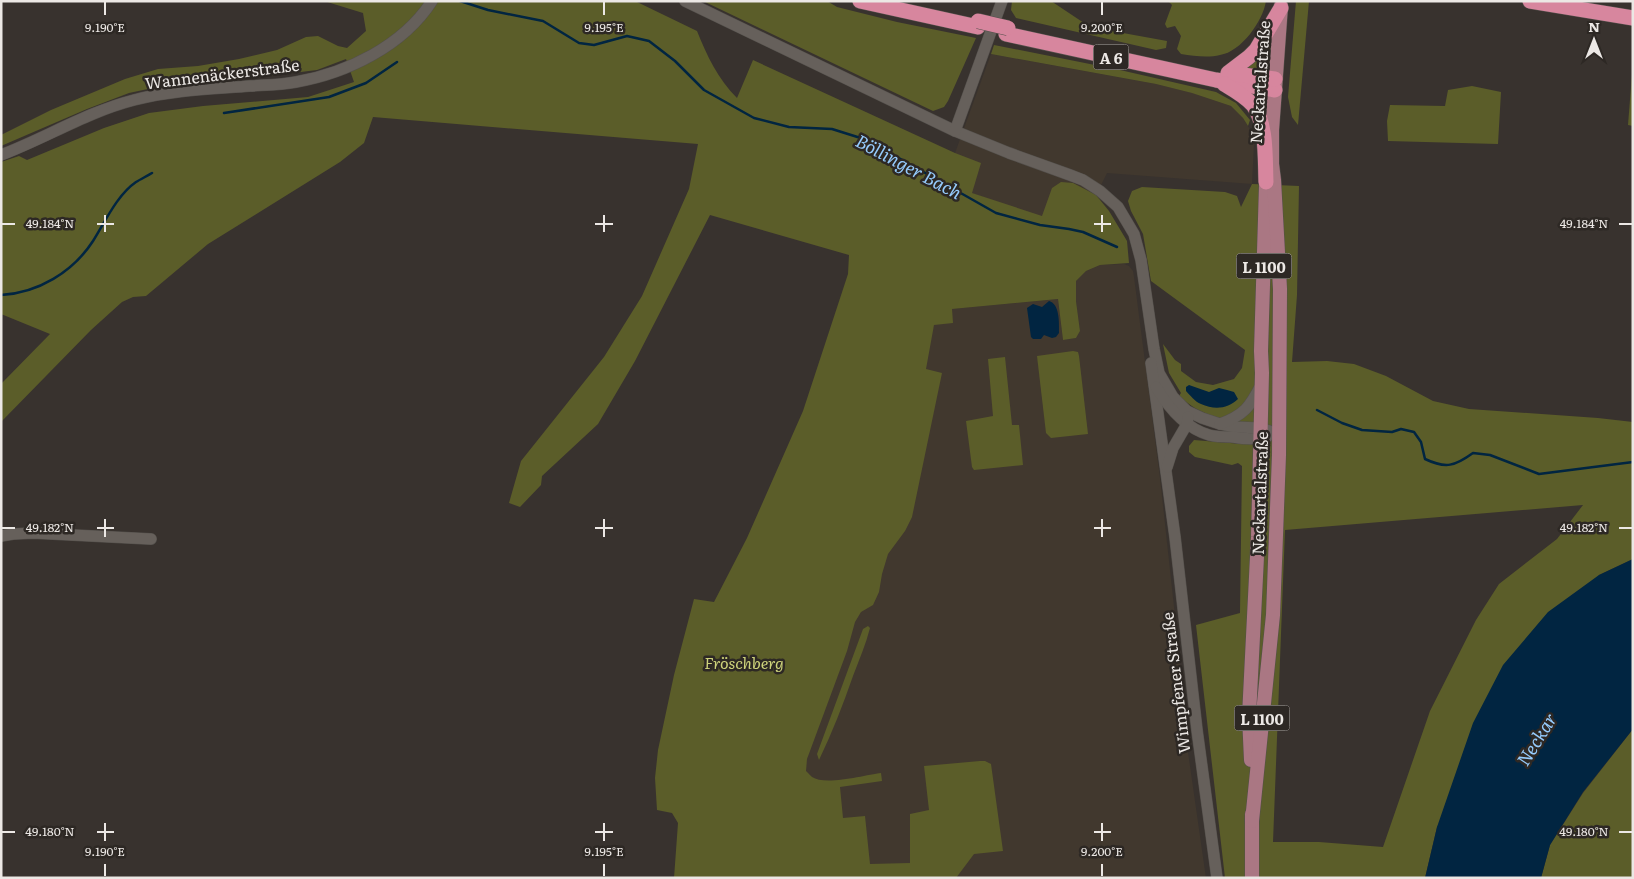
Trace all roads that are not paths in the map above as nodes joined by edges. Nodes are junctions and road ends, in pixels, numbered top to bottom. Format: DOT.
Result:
graph roads {
  1 [pos="432,1"];
  2 [pos="685,1"];
  3 [pos="860,1"];
  4 [pos="886,1"];
  5 [pos="1002,1"];
  6 [pos="1530,1"];
  7 [pos="1282,5"];
  8 [pos="1633,18"];
  9 [pos="978,24"];
  10 [pos="1222,76"];
  11 [pos="1275,84"];
  12 [pos="955,131"];
  13 [pos="1,154"];
  14 [pos="1272,164"];
  15 [pos="1266,182"];
  16 [pos="1141,260"];
  17 [pos="1262,378"];
  18 [pos="1154,383"];
  19 [pos="1187,411"];
  20 [pos="1187,424"];
  21 [pos="1220,424"];
  22 [pos="1260,433"];
  23 [pos="1279,434"];
  24 [pos="1167,484"];
  25 [pos="1,536"];
  26 [pos="151,539"];
  27 [pos="1252,821"];
  28 [pos="1216,878"];
  29 [pos="1252,878"];
  1 -- 13 [label="street, Wannenäckerstraße"];
  2 -- 12 [label="street, Wimpfener Straße"];
  3 -- 9 [label="highway"];
  4 -- 9 [label="highway"];
  5 -- 12 [label="street"];
  6 -- 8 [label="highway"];
  7 -- 10 [label="highway"];
  7 -- 11 [label="main road, Neckartalstraße / L 1100"];
  9 -- 10 [label="highway, bridge"];
  10 -- 11 [label="highway"];
  10 -- 15 [label="highway"];
  11 -- 14 [label="main road, Neckartalstraße / L 1100"];
  12 -- 16 [label="street, Wimpfener Straße"];
  14 -- 15 [label="main road, Neckartalstraße / L 1100"];
  14 -- 23 [label="main road, Neckartalstraße / L 1100"];
  15 -- 17 [label="main road, Neckartalstraße / L 1100"];
  16 -- 18 [label="street, Wimpfener Straße"];
  16 -- 19 [label="street, Wimpfener Straße"];
  17 -- 21 [label="street"];
  17 -- 22 [label="main road, Neckartalstraße / L 1100"];
  18 -- 20 [label="street, Wimpfener Straße"];
  18 -- 24 [label="street, Wimpfener Straße"];
  19 -- 20 [label="street, Wimpfener Straße"];
  19 -- 21 [label="street"];
  20 -- 22 [label="street, Wimpfener Straße"];
  20 -- 24 [label="street, Wimpfener Straße"];
  21 -- 22 [label="street"];
  22 -- 23 [label="street, Wimpfener Straße"];
  22 -- 27 [label="main road, Neckartalstraße / L 1100"];
  23 -- 27 [label="main road, Neckartalstraße / L 1100"];
  24 -- 28 [label="street, Wimpfener Straße"];
  25 -- 26 [label="street"];
  27 -- 29 [label="main road, Neckartalstraße / L 1100"];
}
